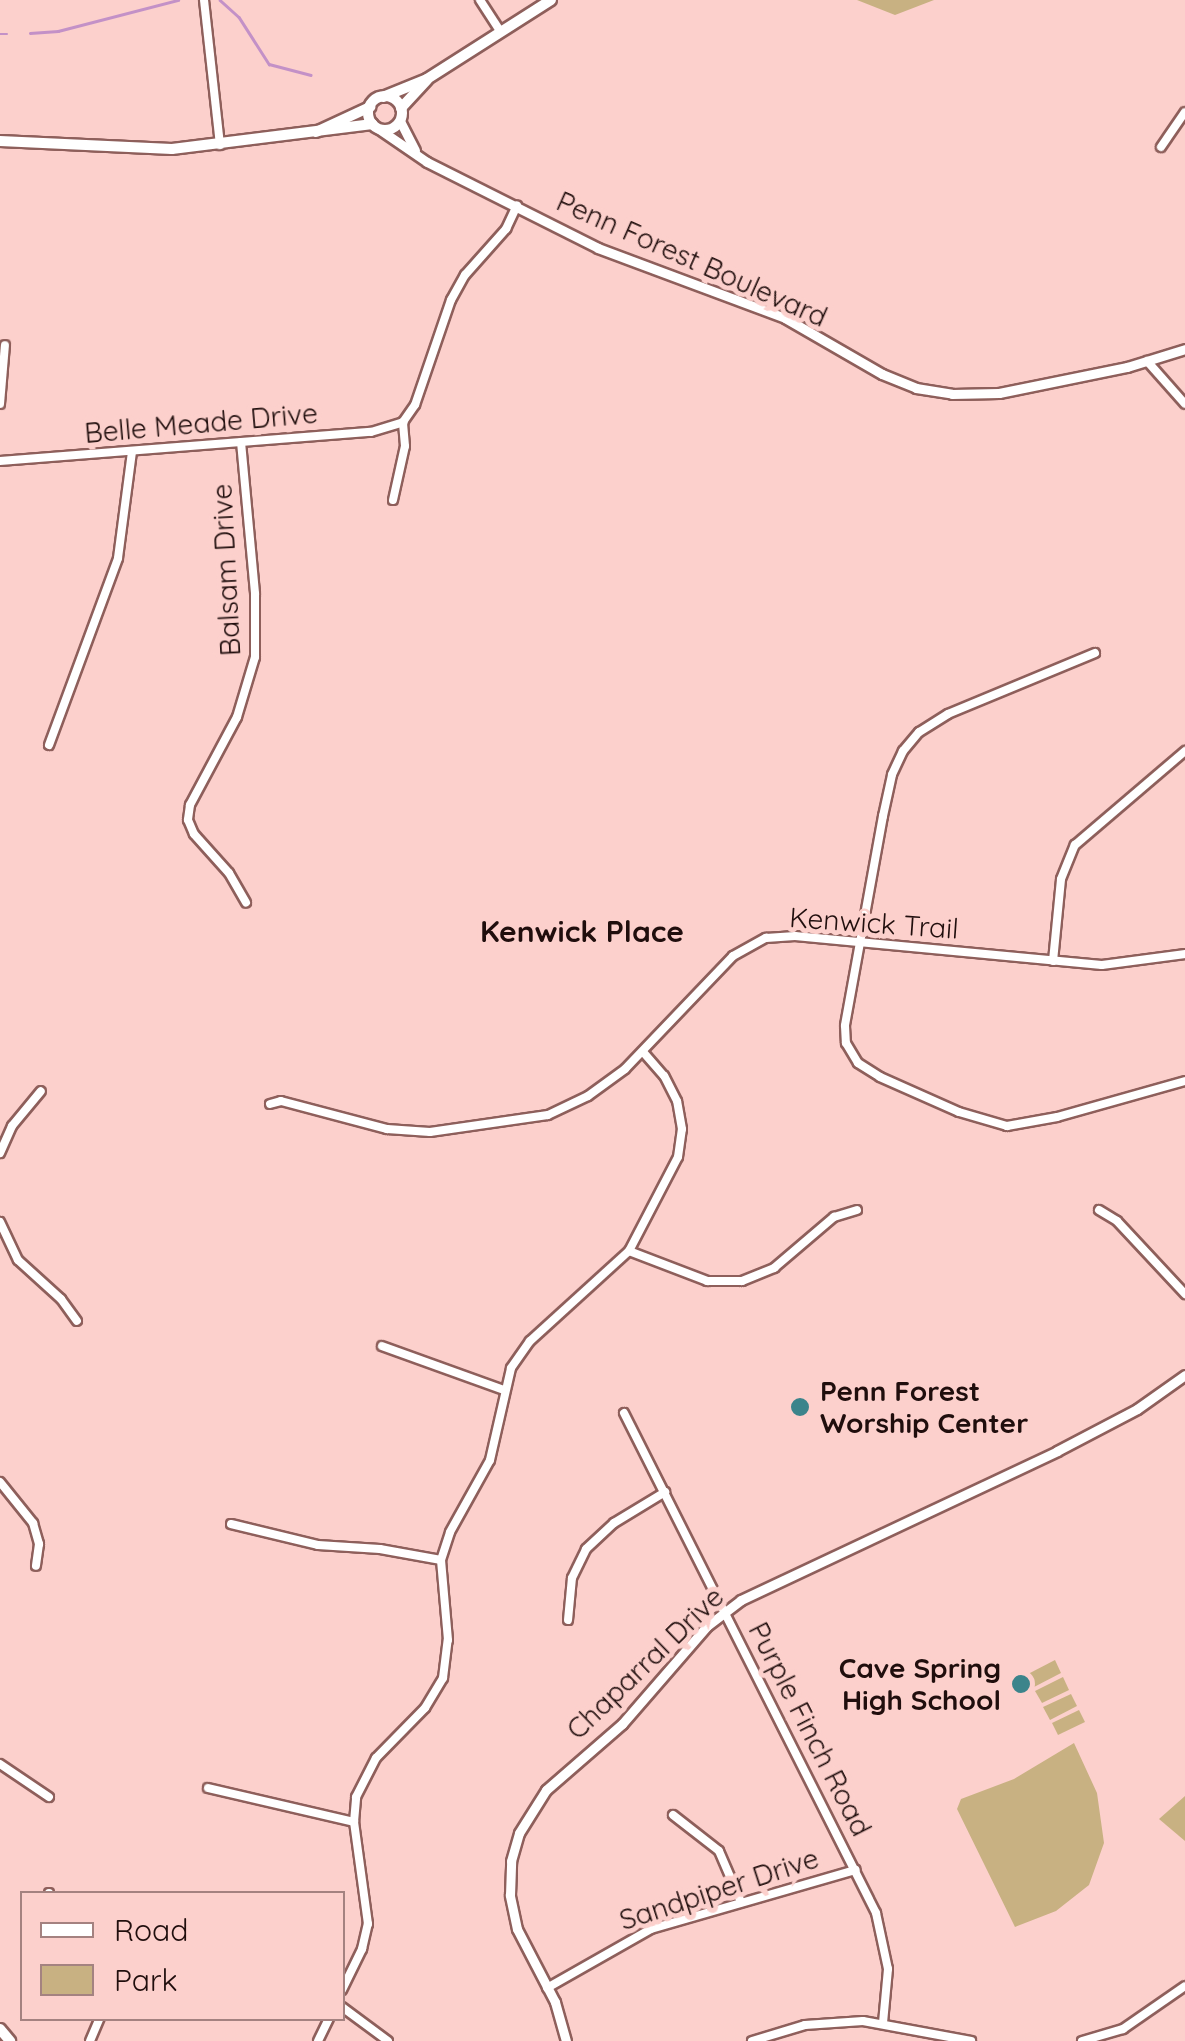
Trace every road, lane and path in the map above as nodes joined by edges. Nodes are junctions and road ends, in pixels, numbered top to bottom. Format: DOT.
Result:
graph roads {
  1 [pos="204,0"];
  2 [pos="480,0"];
  3 [pos="550,0"];
  4 [pos="501,32"];
  5 [pos="427,79"];
  6 [pos="383,96"];
  7 [pos="370,106"];
  8 [pos="401,108"];
  9 [pos="1185,112"];
  10 [pos="400,122"];
  11 [pos="376,126"];
  12 [pos="315,132"];
  13 [pos="0,140"];
  14 [pos="220,145"];
  15 [pos="1161,147"];
  16 [pos="420,156"];
  17 [pos="517,205"];
  18 [pos="5,345"];
  19 [pos="1185,349"];
  20 [pos="1147,362"];
  21 [pos="0,404"];
  22 [pos="1185,404"];
  23 [pos="403,422"];
  24 [pos="241,442"];
  25 [pos="132,451"];
  26 [pos="0,461"];
  27 [pos="394,500"];
  28 [pos="1095,652"];
  29 [pos="49,745"];
  30 [pos="1185,751"];
  31 [pos="246,902"];
  32 [pos="861,942"];
  33 [pos="1185,954"];
  34 [pos="1053,960"];
  35 [pos="643,1052"];
  36 [pos="1185,1081"];
  37 [pos="41,1091"];
  38 [pos="270,1104"];
  39 [pos="0,1153"];
  40 [pos="857,1210"];
  41 [pos="1099,1210"];
  42 [pos="0,1222"];
  43 [pos="629,1251"];
  44 [pos="1185,1294"];
  45 [pos="77,1321"];
  46 [pos="382,1346"];
  47 [pos="1185,1375"];
  48 [pos="504,1390"];
  49 [pos="624,1413"];
  50 [pos="0,1482"];
  51 [pos="665,1492"];
  52 [pos="231,1524"];
  53 [pos="441,1560"];
  54 [pos="36,1566"];
  55 [pos="725,1611"];
  56 [pos="568,1620"];
  57 [pos="0,1764"];
  58 [pos="208,1788"];
  59 [pos="49,1797"];
  60 [pos="673,1815"];
  61 [pos="354,1822"];
  62 [pos="856,1870"];
  63 [pos="741,1902"];
  64 [pos="345,1984"];
  65 [pos="1185,1986"];
  66 [pos="547,1988"];
  67 [pos="345,2009"];
  68 [pos="883,2023"];
  69 [pos="0,2029"];
  70 [pos="10,2041"];
  71 [pos="388,2041"];
  72 [pos="566,2041"];
  73 [pos="752,2041"];
  74 [pos="969,2041"];
  75 [pos="1086,2041"];
  1 -- 14 [label="street"];
  2 -- 4 [label="street"];
  3 -- 4 [label="main road"];
  4 -- 5 [label="main road"];
  5 -- 6 [label="main road"];
  5 -- 8 [label="main road"];
  6 -- 7 [label="main road"];
  6 -- 8 [label="main road"];
  7 -- 11 [label="main road"];
  7 -- 12 [label="main road"];
  8 -- 10 [label="main road"];
  9 -- 15 [label="street"];
  10 -- 11 [label="main road"];
  10 -- 16 [label="street"];
  11 -- 12 [label="main road"];
  11 -- 16 [label="street, Penn Forest Boulevard"];
  12 -- 14 [label="main road"];
  13 -- 14 [label="main road"];
  16 -- 17 [label="street, Penn Forest Boulevard"];
  17 -- 20 [label="street, Penn Forest Boulevard"];
  17 -- 23 [label="street"];
  18 -- 21 [label="street"];
  19 -- 20 [label="street, Penn Forest Boulevard"];
  20 -- 22 [label="street"];
  23 -- 24 [label="street, Belle Meade Drive"];
  23 -- 27 [label="street"];
  24 -- 25 [label="street, Belle Meade Drive"];
  24 -- 31 [label="street, Balsam Drive"];
  25 -- 26 [label="street, Belle Meade Drive"];
  25 -- 29 [label="street"];
  28 -- 32 [label="street"];
  30 -- 34 [label="street"];
  32 -- 34 [label="street, Kenwick Trail"];
  32 -- 35 [label="street, Kenwick Trail"];
  32 -- 36 [label="street"];
  33 -- 34 [label="street, Kenwick Trail"];
  35 -- 38 [label="street, Kenwick Trail"];
  35 -- 43 [label="street"];
  37 -- 39 [label="street"];
  40 -- 43 [label="street"];
  41 -- 44 [label="street"];
  42 -- 45 [label="street"];
  43 -- 48 [label="street"];
  46 -- 48 [label="street"];
  47 -- 55 [label="street, Chaparral Drive"];
  48 -- 53 [label="street"];
  49 -- 51 [label="street, Purple Finch Road"];
  50 -- 54 [label="street"];
  51 -- 55 [label="street, Purple Finch Road"];
  51 -- 56 [label="street"];
  52 -- 53 [label="street"];
  53 -- 61 [label="street"];
  55 -- 62 [label="street, Purple Finch Road"];
  55 -- 66 [label="street, Chaparral Drive"];
  57 -- 59 [label="street"];
  58 -- 61 [label="street"];
  60 -- 63 [label="street"];
  61 -- 64 [label="street"];
  62 -- 63 [label="street, Sandpiper Drive"];
  62 -- 68 [label="street, Purple Finch Road"];
  63 -- 66 [label="street, Sandpiper Drive"];
  65 -- 75 [label="street"];
  66 -- 72 [label="street, Chaparral Drive"];
  67 -- 71 [label="street"];
  68 -- 73 [label="street"];
  68 -- 74 [label="street"];
  69 -- 70 [label="main road"];
}
